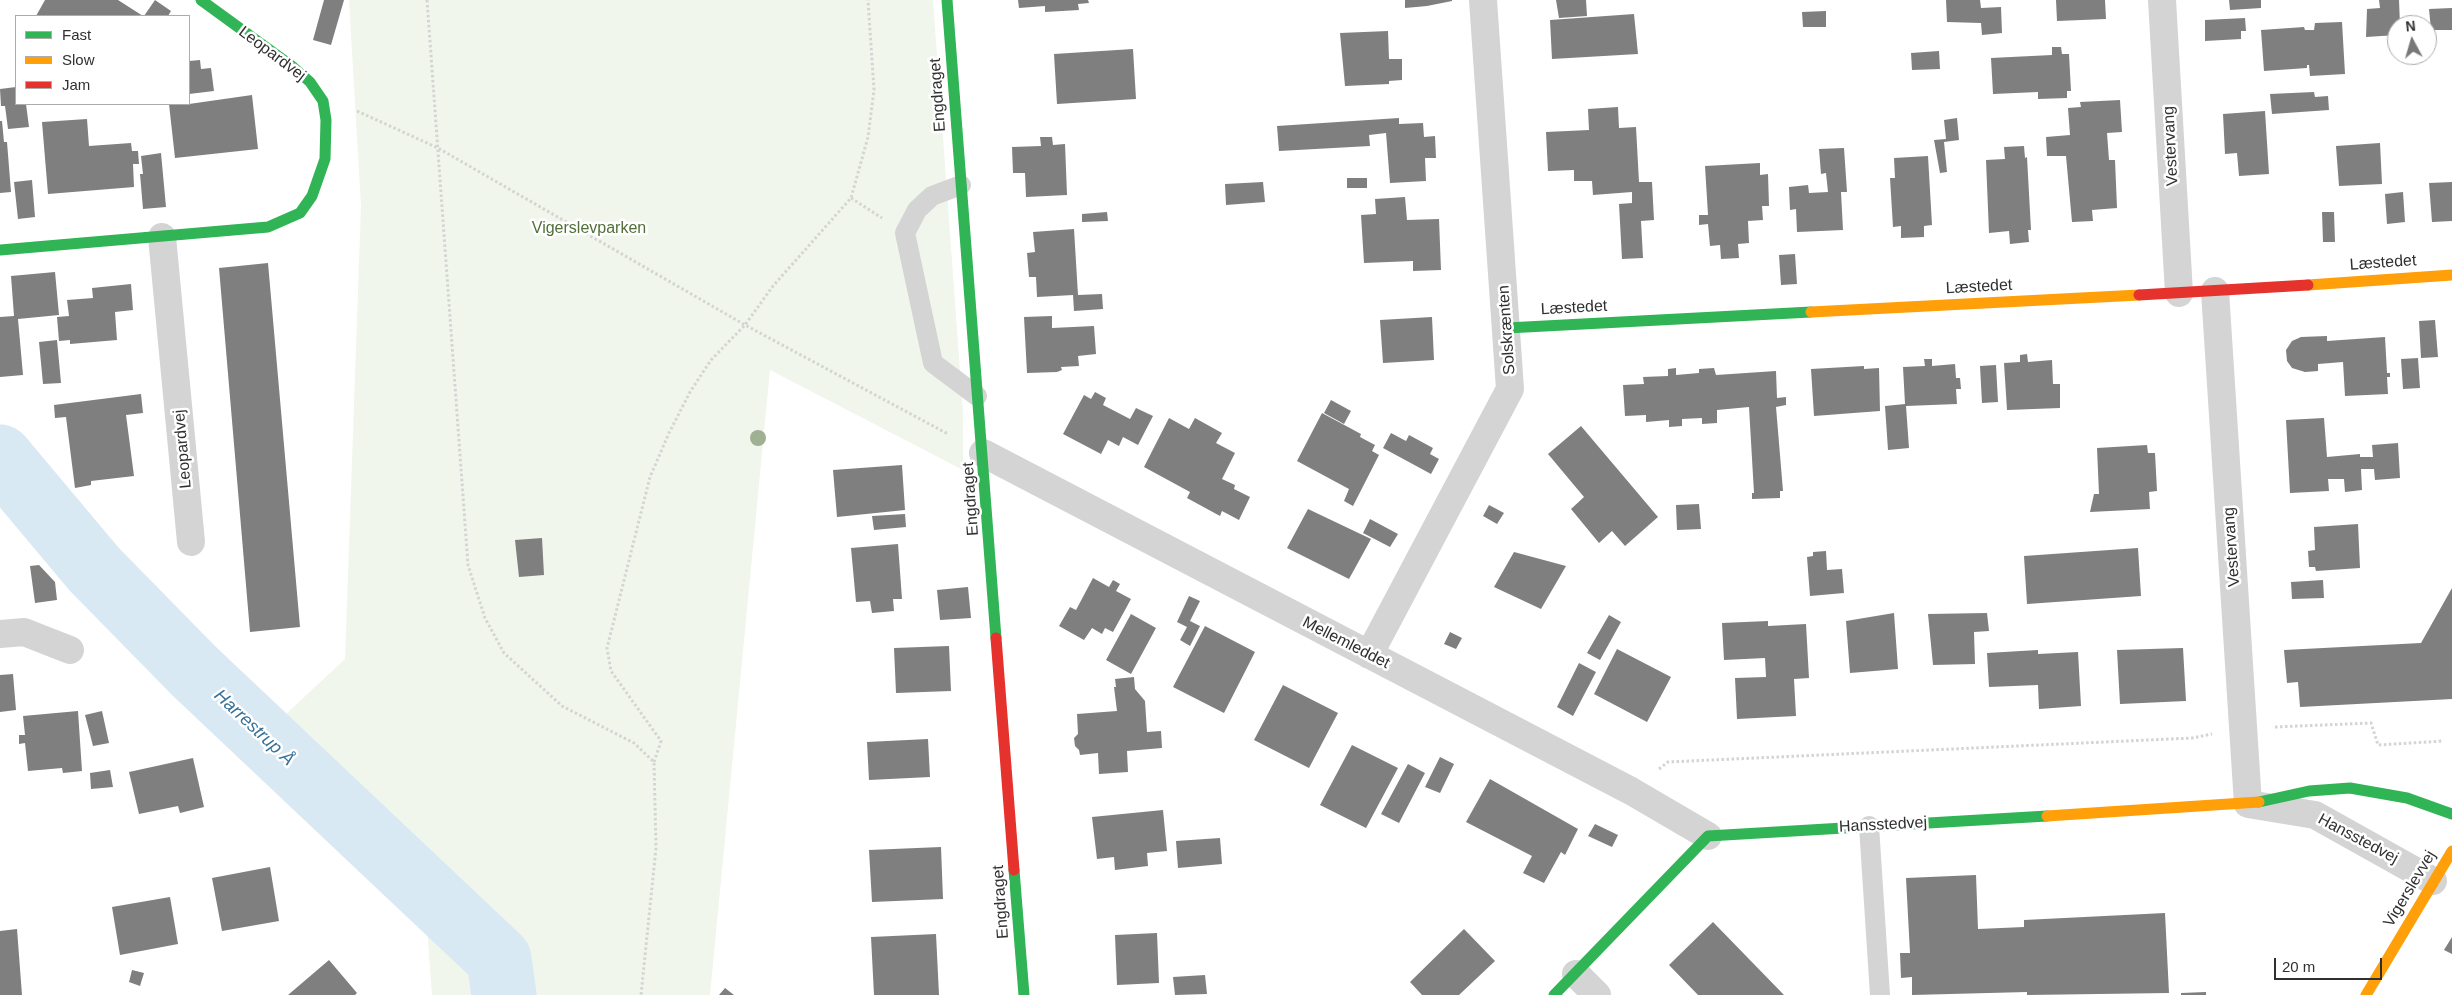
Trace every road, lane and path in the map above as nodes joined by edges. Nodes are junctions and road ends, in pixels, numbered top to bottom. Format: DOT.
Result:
graph roads {
  1 [pos="201,0"];
  2 [pos="427,0"];
  3 [pos="868,0"];
  4 [pos="947,0"];
  5 [pos="1483,0"];
  6 [pos="2162,0"];
  7 [pos="323,101"];
  8 [pos="438,148"];
  9 [pos="961,185"];
  10 [pos="851,198"];
  11 [pos="905,233"];
  12 [pos="162,237"];
  13 [pos="0,250"];
  14 [pos="2452,275"];
  15 [pos="2215,291"];
  16 [pos="2179,292"];
  17 [pos="745,325"];
  18 [pos="1507,328"];
  19 [pos="977,396"];
  20 [pos="983,453"];
  21 [pos="191,542"];
  22 [pos="0,634"];
  23 [pos="70,650"];
  24 [pos="1369,655"];
  25 [pos="2245,729"];
  26 [pos="2443,741"];
  27 [pos="654,762"];
  28 [pos="1631,791"];
  29 [pos="2248,804"];
  30 [pos="2452,814"];
  31 [pos="1869,826"];
  32 [pos="1708,836"];
  33 [pos="2452,851"];
  34 [pos="2433,881"];
  35 [pos="1576,974"];
  36 [pos="641,995"];
  37 [pos="1024,995"];
  38 [pos="1554,995"];
  39 [pos="1597,995"];
  40 [pos="1880,995"];
  41 [pos="2366,995"];
  1 -- 7 [label="street, Leopardvej"];
  2 -- 8 [label="path"];
  3 -- 10 [label="path"];
  4 -- 9 [label="street, Engdraget"];
  5 -- 18 [label="street, Solskrænten"];
  6 -- 16 [label="street, Vestervang"];
  7 -- 8 [label="path"];
  7 -- 12 [label="street, Leopardvej"];
  8 -- 17 [label="path"];
  8 -- 27 [label="path"];
  9 -- 11 [label="lane"];
  9 -- 19 [label="street, Engdraget"];
  10 -- 11 [label="path"];
  10 -- 17 [label="path"];
  11 -- 19 [label="lane"];
  12 -- 13 [label="street, Leopardvej"];
  12 -- 21 [label="street, Leopardvej"];
  14 -- 15 [label="street, Læstedet"];
  15 -- 16 [label="street, Læstedet"];
  15 -- 25 [label="street, Vestervang"];
  16 -- 18 [label="street, Læstedet"];
  17 -- 20 [label="path"];
  17 -- 27 [label="path"];
  18 -- 24 [label="street, Solskrænten"];
  19 -- 20 [label="street, Engdraget"];
  20 -- 24 [label="street, Mellemleddet"];
  20 -- 37 [label="street, Engdraget"];
  22 -- 23 [label="street"];
  24 -- 28 [label="street, Mellemleddet"];
  25 -- 26 [label="path"];
  25 -- 28 [label="path"];
  25 -- 29 [label="street, Vestervang"];
  27 -- 36 [label="path"];
  28 -- 32 [label="street, Mellemleddet"];
  29 -- 30 [label="street, Hansstedvej"];
  29 -- 31 [label="street, Hansstedvej"];
  29 -- 34 [label="street, Hansstedvej"];
  31 -- 32 [label="street, Hansstedvej"];
  31 -- 40 [label="lane"];
  32 -- 35 [label="street"];
  33 -- 34 [label="street, Vigerslevvej"];
  34 -- 41 [label="street, Vigerslevvej"];
  35 -- 38 [label="street"];
  35 -- 39 [label="street"];
}
